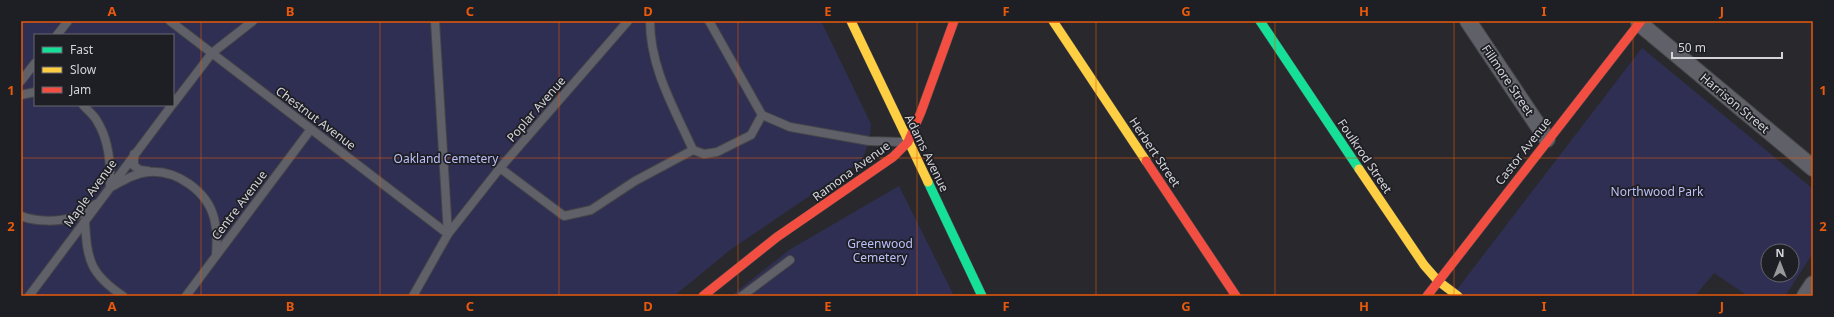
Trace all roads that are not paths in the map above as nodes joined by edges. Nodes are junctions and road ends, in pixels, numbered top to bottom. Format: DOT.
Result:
graph roads {
  1 [pos="68,21"];
  2 [pos="170,21"];
  3 [pos="253,21"];
  4 [pos="435,21"];
  5 [pos="628,21"];
  6 [pos="650,21"];
  7 [pos="709,21"];
  8 [pos="851,21"];
  9 [pos="954,21"];
  10 [pos="1053,21"];
  11 [pos="1260,21"];
  12 [pos="1468,21"];
  13 [pos="1640,22"];
  14 [pos="58,34"];
  15 [pos="212,53"];
  16 [pos="34,64"];
  17 [pos="21,81"];
  18 [pos="34,92"];
  19 [pos="21,94"];
  20 [pos="174,101"];
  21 [pos="83,106"];
  22 [pos="170,106"];
  23 [pos="762,115"];
  24 [pos="311,129"];
  25 [pos="1547,139"];
  26 [pos="908,142"];
  27 [pos="693,150"];
  28 [pos="134,154"];
  29 [pos="500,168"];
  30 [pos="1813,168"];
  31 [pos="149,172"];
  32 [pos="110,188"];
  33 [pos="100,202"];
  34 [pos="21,216"];
  35 [pos="85,221"];
  36 [pos="448,234"];
  37 [pos="216,256"];
  38 [pos="790,260"];
  39 [pos="1438,280"];
  40 [pos="1813,284"];
  41 [pos="187,294"];
  42 [pos="28,296"];
  43 [pos="122,296"];
  44 [pos="179,296"];
  45 [pos="413,296"];
  46 [pos="703,296"];
  47 [pos="742,296"];
  48 [pos="982,296"];
  49 [pos="1236,296"];
  50 [pos="1427,296"];
  51 [pos="1458,296"];
  52 [pos="1805,296"];
  1 -- 14 [label="lane"];
  2 -- 15 [label="lane, Chestnut Avenue"];
  3 -- 15 [label="lane, Maple Avenue"];
  4 -- 36 [label="lane"];
  5 -- 29 [label="lane, Poplar Avenue"];
  6 -- 27 [label="lane"];
  7 -- 23 [label="lane"];
  8 -- 26 [label="street, Adams Avenue"];
  9 -- 26 [label="street, Ramona Avenue"];
  10 -- 49 [label="street, Herbert Street"];
  11 -- 39 [label="street, Foulkrod Street"];
  12 -- 25 [label="street, Fillmore Street"];
  13 -- 25 [label="street, Castor Avenue"];
  13 -- 30 [label="street, Harrison Street"];
  15 -- 20 [label="lane, Maple Avenue"];
  15 -- 24 [label="lane, Chestnut Avenue"];
  16 -- 17 [label="lane"];
  18 -- 19 [label="lane"];
  21 -- 32 [label="lane"];
  22 -- 28 [label="lane, Maple Avenue"];
  23 -- 26 [label="lane"];
  23 -- 27 [label="lane"];
  24 -- 36 [label="lane, Chestnut Avenue"];
  24 -- 37 [label="lane, Centre Avenue"];
  25 -- 39 [label="street, Castor Avenue"];
  26 -- 46 [label="street, Ramona Avenue"];
  26 -- 48 [label="street, Adams Avenue"];
  27 -- 29 [label="lane"];
  28 -- 31 [label="lane"];
  28 -- 32 [label="lane, Maple Avenue"];
  29 -- 36 [label="lane, Poplar Avenue"];
  31 -- 32 [label="lane"];
  31 -- 37 [label="lane"];
  32 -- 33 [label="lane, Maple Avenue"];
  33 -- 34 [label="lane"];
  33 -- 35 [label="lane, Maple Avenue"];
  35 -- 42 [label="lane, Maple Avenue"];
  35 -- 43 [label="lane"];
  36 -- 45 [label="lane, Poplar Avenue"];
  37 -- 41 [label="lane, Centre Avenue"];
  38 -- 47 [label="lane"];
  39 -- 50 [label="street, Castor Avenue"];
  39 -- 51 [label="street, Foulkrod Street"];
  40 -- 52 [label="street"];
  41 -- 44 [label="lane"];
}
